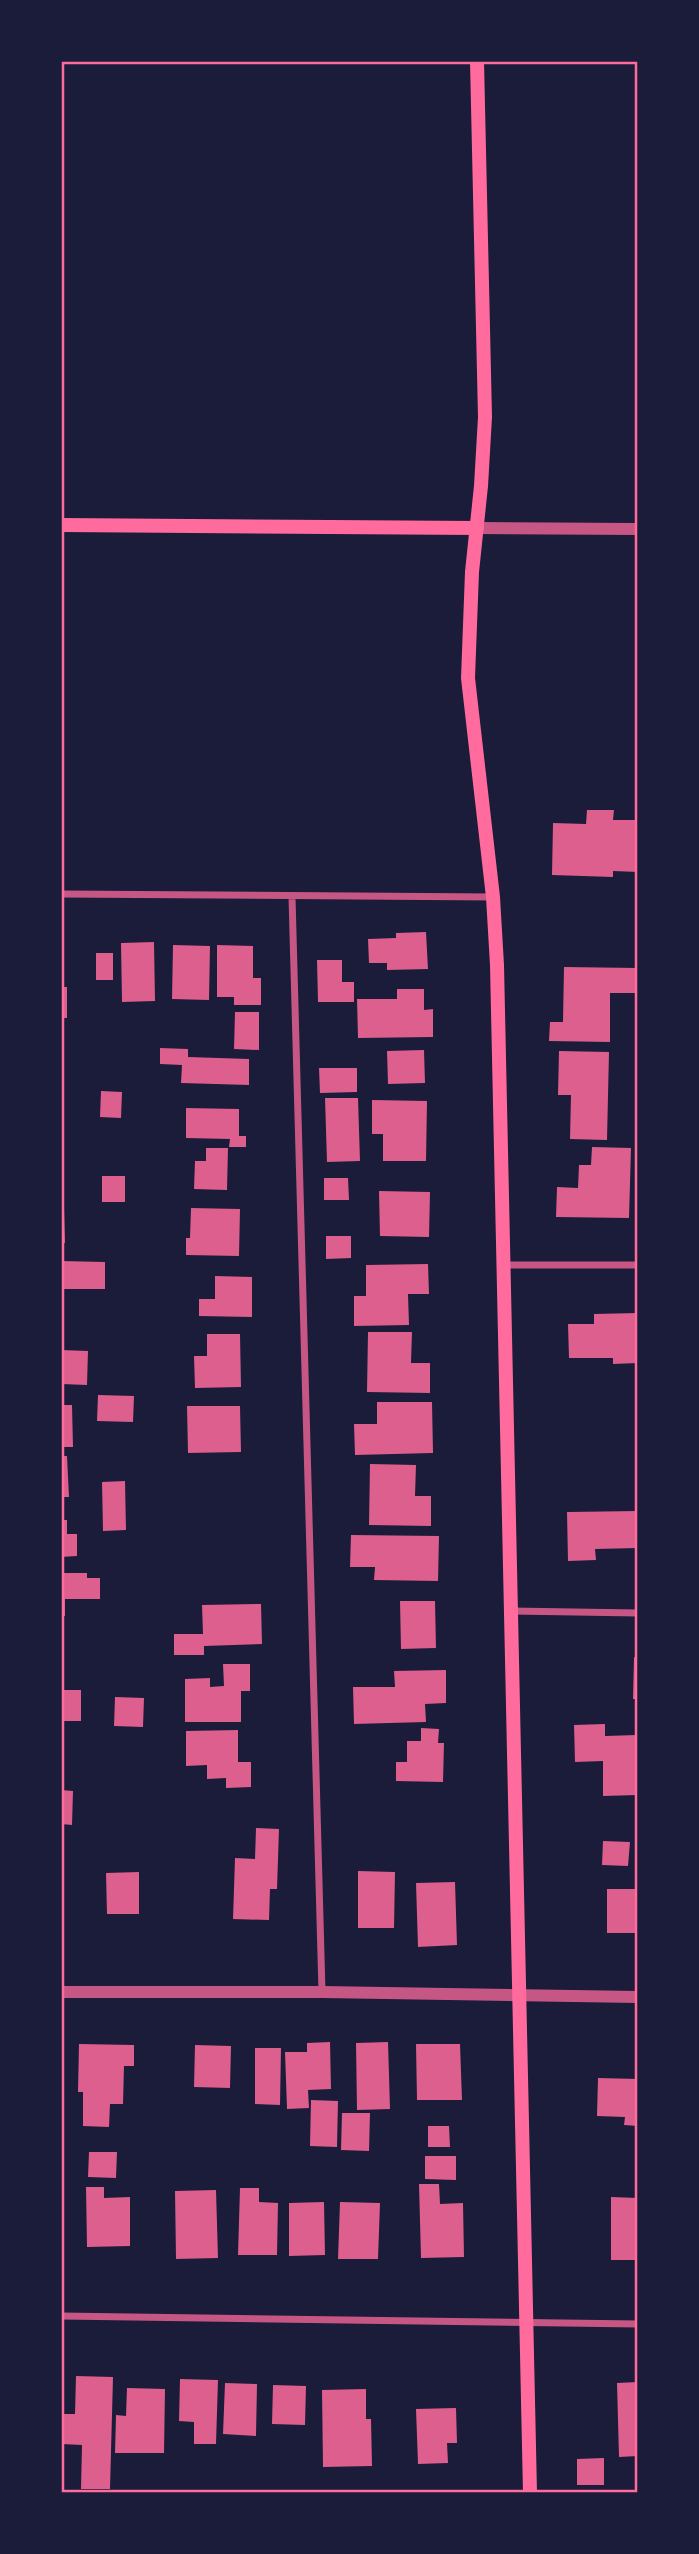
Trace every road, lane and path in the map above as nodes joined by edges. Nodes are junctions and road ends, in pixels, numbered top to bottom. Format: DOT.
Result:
graph roads {
  1 [pos="477,61"];
  2 [pos="61,525"];
  3 [pos="477,528"];
  4 [pos="638,529"];
  5 [pos="61,894"];
  6 [pos="292,897"];
  7 [pos="493,897"];
  8 [pos="504,1265"];
  9 [pos="638,1265"];
  10 [pos="510,1611"];
  11 [pos="638,1613"];
  12 [pos="322,1992"];
  13 [pos="61,1993"];
  14 [pos="518,1996"];
  15 [pos="638,1997"];
  16 [pos="61,2316"];
  17 [pos="526,2323"];
  18 [pos="638,2323"];
  19 [pos="530,2493"];
  1 -- 3 [label="main road"];
  2 -- 3 [label="main road"];
  3 -- 4 [label="street"];
  3 -- 7 [label="main road"];
  5 -- 6 [label="street"];
  6 -- 7 [label="street"];
  6 -- 12 [label="street"];
  7 -- 8 [label="main road"];
  8 -- 9 [label="street"];
  8 -- 10 [label="main road"];
  10 -- 11 [label="street"];
  10 -- 14 [label="main road"];
  12 -- 13 [label="street"];
  12 -- 14 [label="street"];
  14 -- 15 [label="street"];
  14 -- 17 [label="main road"];
  16 -- 17 [label="street"];
  17 -- 18 [label="street"];
  17 -- 19 [label="main road"];
}
